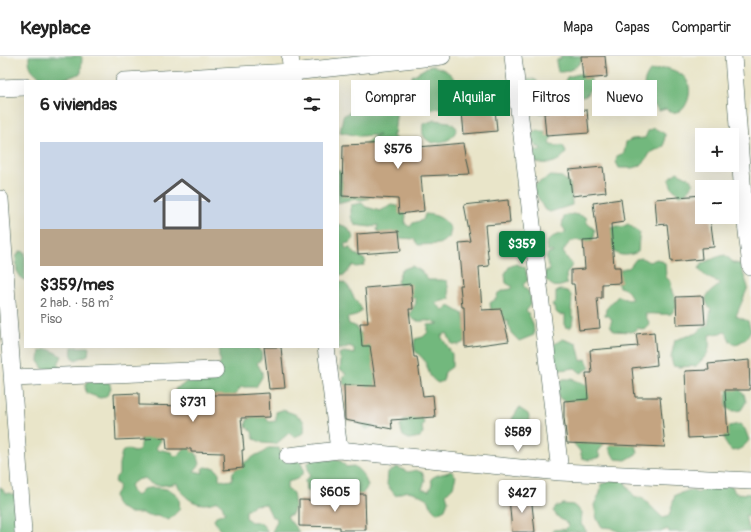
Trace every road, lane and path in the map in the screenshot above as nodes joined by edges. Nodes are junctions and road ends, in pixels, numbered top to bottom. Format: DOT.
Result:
graph roads {
  1 [pos="442,56"];
  2 [pos="513,56"];
  3 [pos="733,56"];
  4 [pos="292,70"];
  5 [pos="139,80"];
  6 [pos="24,86"];
  7 [pos="0,88"];
  8 [pos="747,195"];
  9 [pos="0,199"];
  10 [pos="751,267"];
  11 [pos="326,348"];
  12 [pos="215,370"];
  13 [pos="12,378"];
  14 [pos="339,450"];
  15 [pos="288,456"];
  16 [pos="560,472"];
  17 [pos="751,481"];
  18 [pos="23,532"];
  1 -- 4 [label="street"];
  2 -- 16 [label="street"];
  3 -- 8 [label="street"];
  4 -- 5 [label="street"];
  6 -- 7 [label="street"];
  8 -- 10 [label="street"];
  9 -- 13 [label="street"];
  11 -- 14 [label="street"];
  12 -- 13 [label="street"];
  13 -- 18 [label="street"];
  14 -- 15 [label="street"];
  14 -- 16 [label="street"];
  16 -- 17 [label="street"];
}
